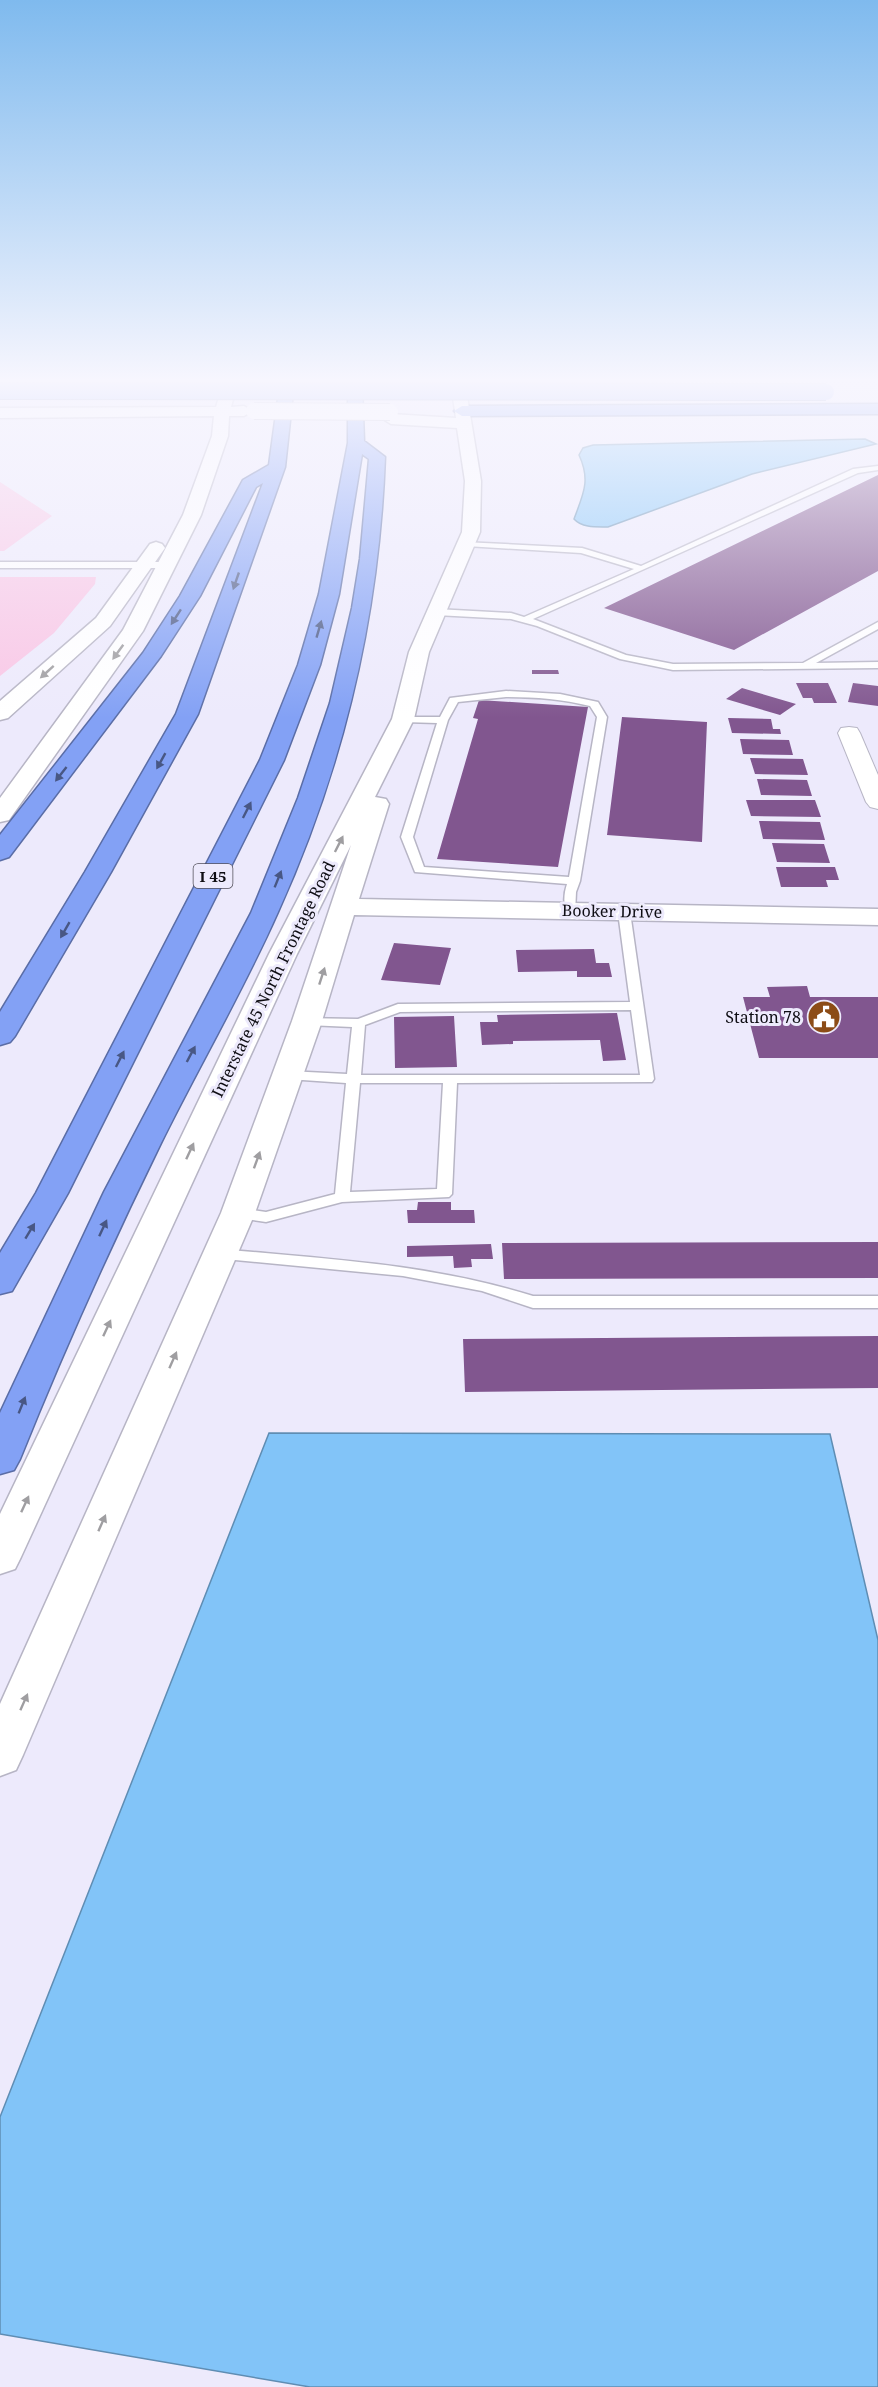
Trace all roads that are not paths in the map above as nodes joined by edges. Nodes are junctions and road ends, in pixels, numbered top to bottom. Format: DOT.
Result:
graph roads {
  1 [pos="192,495"];
  2 [pos="200,495"];
  3 [pos="243,495"];
  4 [pos="266,495"];
  5 [pos="347,495"];
  6 [pos="375,495"];
  7 [pos="472,495"];
  8 [pos="803,495"];
  9 [pos="466,543"];
  10 [pos="0,565"];
  11 [pos="145,565"];
  12 [pos="168,565"];
  13 [pos="642,569"];
  14 [pos="436,612"];
  15 [pos="524,620"];
  16 [pos="878,625"];
  17 [pos="804,665"];
  18 [pos="878,665"];
  19 [pos="0,713"];
  20 [pos="403,719"];
  21 [pos="443,720"];
  22 [pos="849,733"];
  23 [pos="878,802"];
  24 [pos="0,814"];
  25 [pos="0,852"];
  26 [pos="574,881"];
  27 [pos="345,907"];
  28 [pos="571,910"];
  29 [pos="624,912"];
  30 [pos="878,916"];
  31 [pos="637,1006"];
  32 [pos="307,1021"];
  33 [pos="358,1023"];
  34 [pos="0,1036"];
  35 [pos="288,1075"];
  36 [pos="353,1079"];
  37 [pos="450,1079"];
  38 [pos="342,1197"];
  39 [pos="238,1213"];
  40 [pos="220,1254"];
  41 [pos="0,1282"];
  42 [pos="878,1302"];
  43 [pos="0,1459"];
  44 [pos="0,1557"];
  45 [pos="0,1755"];
  1 -- 11 [label="main road"];
  2 -- 12 [label="main road"];
  3 -- 25 [label="highway, one-way"];
  4 -- 34 [label="highway, one-way"];
  41 -- 5 [label="highway, I 45, one-way"];
  43 -- 6 [label="highway, one-way"];
  7 -- 9 [label="main road, Interstate 45 North Frontage Road"];
  8 -- 13 [label="lane"];
  9 -- 13 [label="lane"];
  9 -- 14 [label="main road, Interstate 45 North Frontage Road"];
  10 -- 11 [label="lane"];
  11 -- 12 [label="lane"];
  11 -- 19 [label="main road, one-way"];
  12 -- 24 [label="main road, one-way"];
  13 -- 15 [label="lane"];
  14 -- 15 [label="lane"];
  14 -- 20 [label="main road, Interstate 45 North Frontage Road"];
  15 -- 17 [label="lane"];
  16 -- 17 [label="lane"];
  17 -- 18 [label="lane"];
  20 -- 21 [label="lane"];
  20 -- 27 [label="main road"];
  44 -- 20 [label="main road, Interstate 45 North Frontage Road, one-way"];
  21 -- 26 [label="lane"];
  21 -- 26 [label="lane"];
  22 -- 23 [label="street"];
  26 -- 28 [label="lane"];
  27 -- 28 [label="main road, Booker Drive"];
  32 -- 27 [label="main road, one-way"];
  28 -- 29 [label="main road, Booker Drive"];
  29 -- 30 [label="main road, Booker Drive"];
  29 -- 31 [label="lane"];
  31 -- 33 [label="lane"];
  31 -- 37 [label="lane"];
  32 -- 33 [label="lane"];
  32 -- 35 [label="main road"];
  33 -- 36 [label="lane"];
  35 -- 36 [label="lane"];
  39 -- 35 [label="main road, one-way"];
  36 -- 37 [label="lane"];
  36 -- 38 [label="lane"];
  37 -- 38 [label="lane"];
  38 -- 39 [label="lane"];
  39 -- 40 [label="main road"];
  40 -- 42 [label="lane"];
  45 -- 40 [label="main road, one-way"];
}
